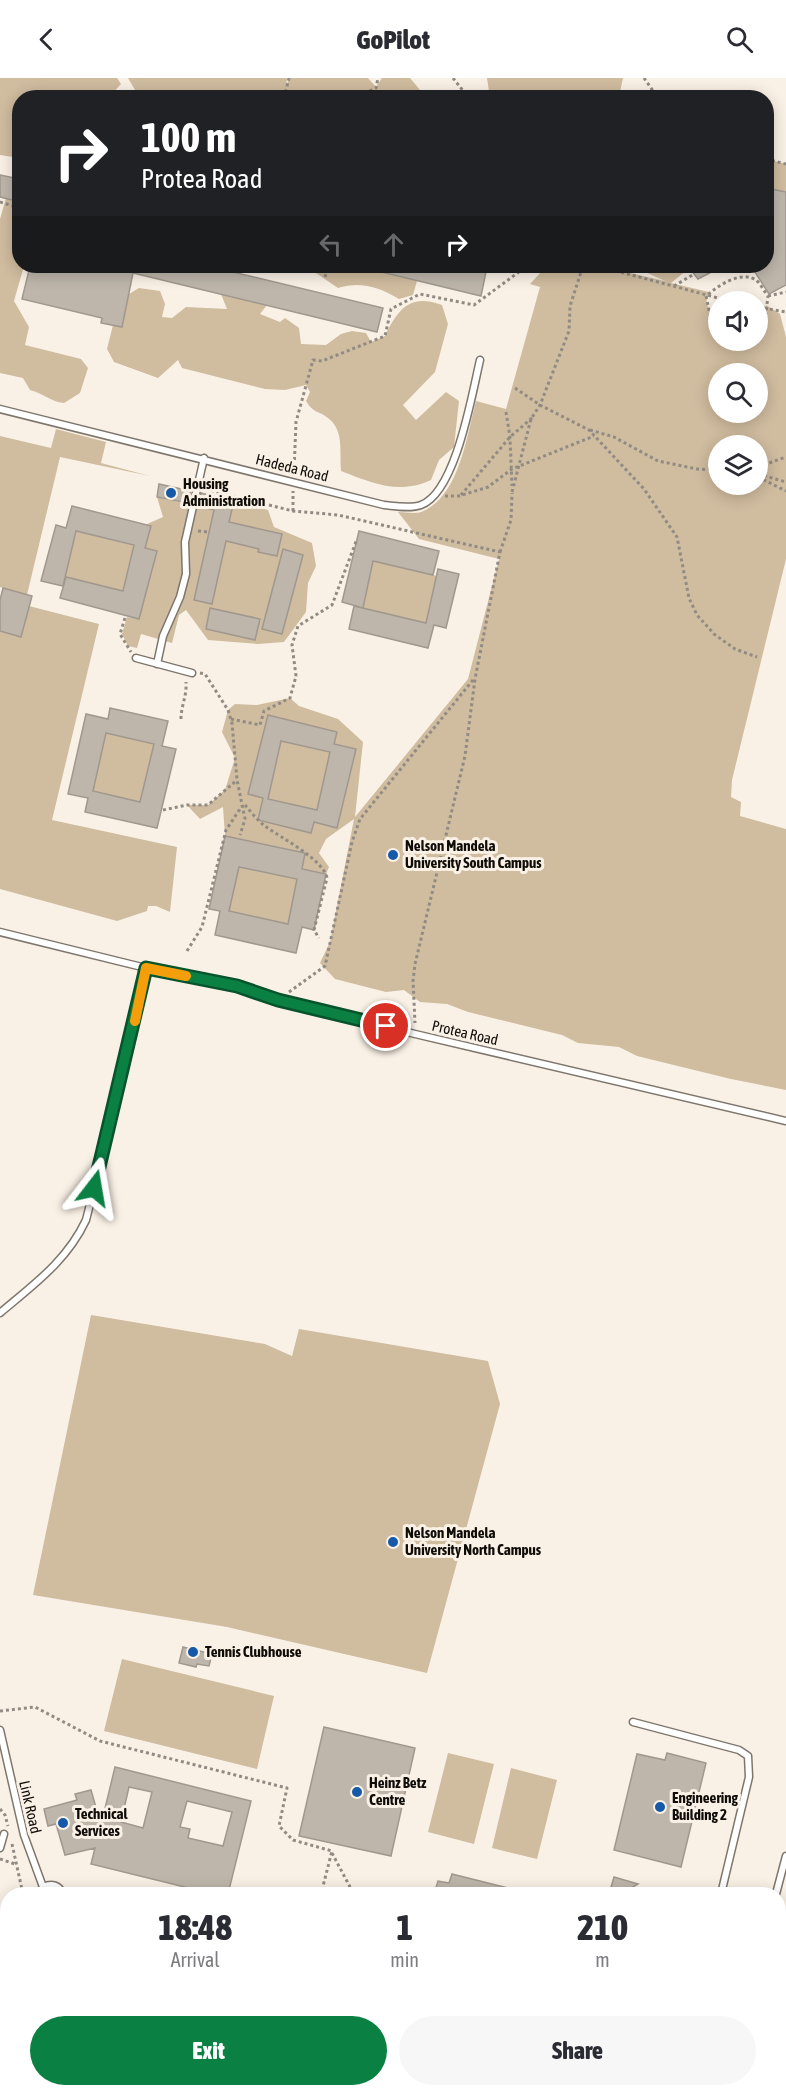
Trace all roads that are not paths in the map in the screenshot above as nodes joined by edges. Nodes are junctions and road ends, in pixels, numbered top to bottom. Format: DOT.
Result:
graph roads {
  1 [pos="480,360"];
  2 [pos="0,409"];
  3 [pos="204,458"];
  4 [pos="136,658"];
  5 [pos="157,664"];
  6 [pos="189,672"];
  7 [pos="0,932"];
  8 [pos="146,968"];
  9 [pos="786,1121"];
  10 [pos="0,1313"];
  11 [pos="633,1722"];
  12 [pos="0,1730"];
  13 [pos="4,1834"];
  14 [pos="0,1848"];
  15 [pos="786,1856"];
  16 [pos="43,1887"];
  17 [pos="57,1887"];
  18 [pos="723,1887"];
  19 [pos="778,1887"];
  1 -- 3 [label="lane, Hadeda Road"];
  2 -- 3 [label="lane, Hadeda Road"];
  3 -- 5 [label="lane"];
  4 -- 5 [label="lane"];
  5 -- 6 [label="lane"];
  7 -- 8 [label="lane, Protea Road"];
  8 -- 9 [label="lane, Protea Road"];
  8 -- 10 [label="lane"];
  11 -- 18 [label="lane"];
  12 -- 16 [label="lane, Link Road"];
  13 -- 14 [label="lane"];
  15 -- 19 [label="lane"];
  16 -- 17 [label="lane"];
}
